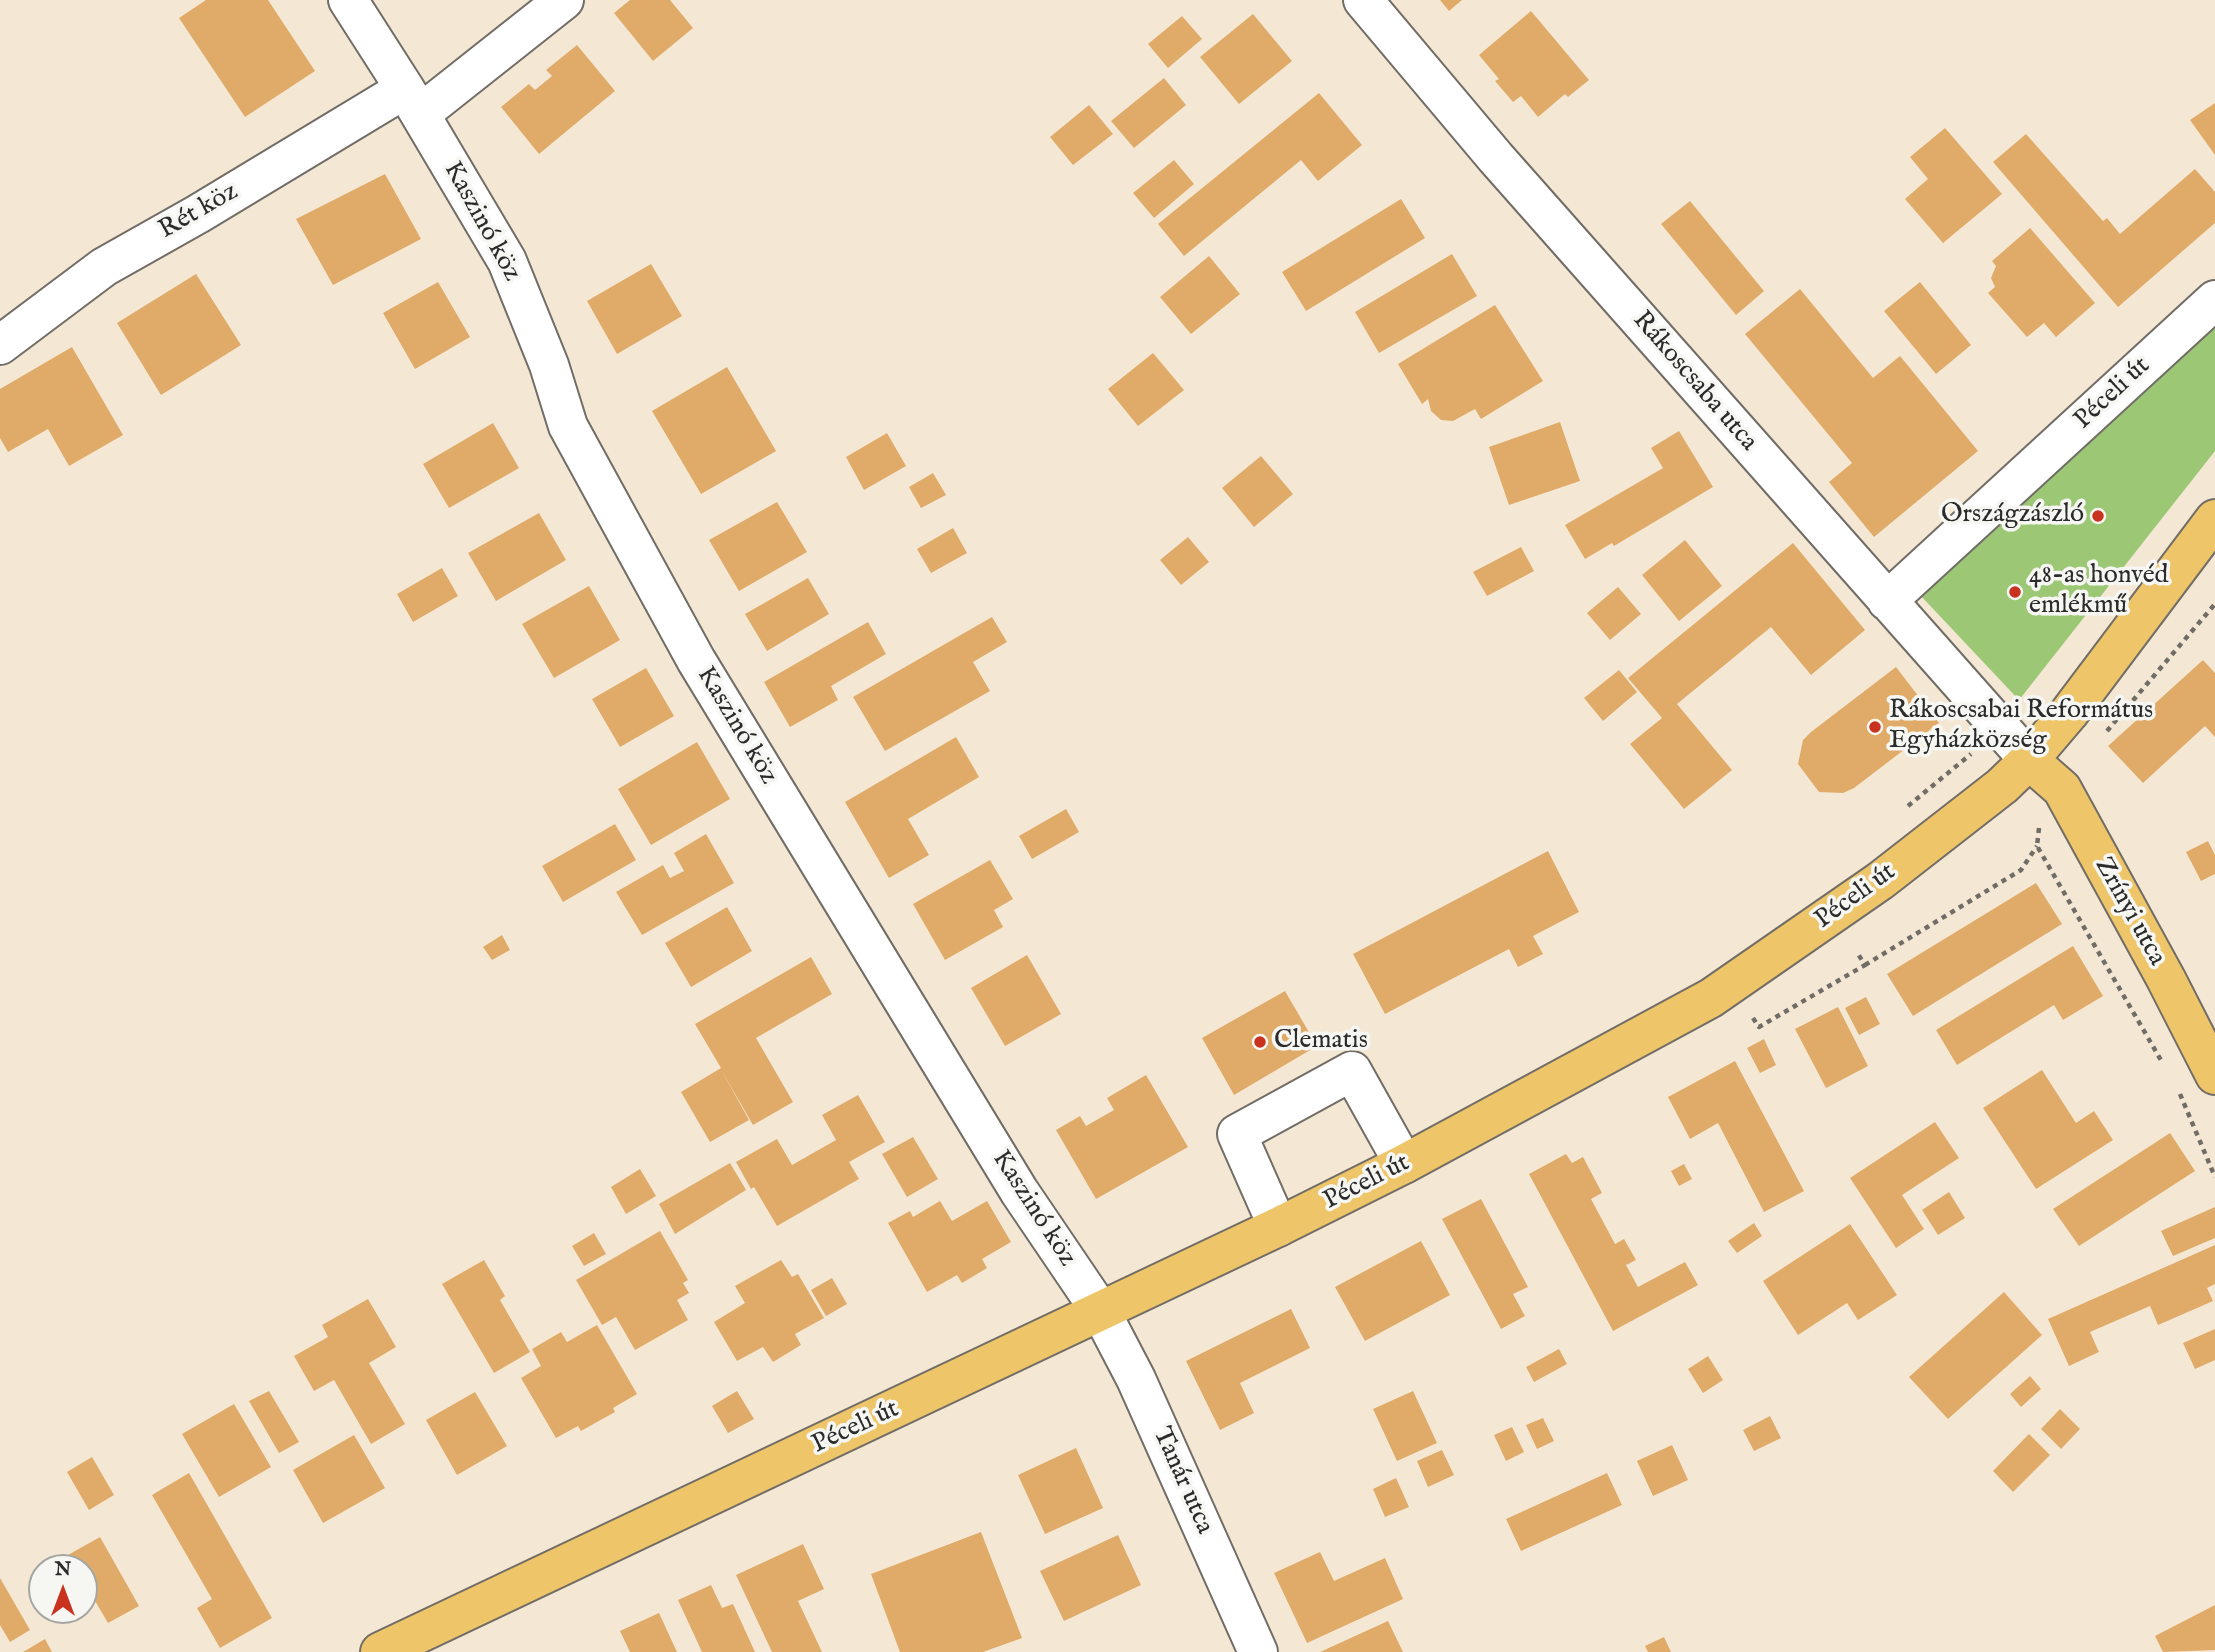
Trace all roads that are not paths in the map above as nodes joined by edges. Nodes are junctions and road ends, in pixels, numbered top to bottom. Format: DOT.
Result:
graph roads {
  1 [pos="348,0"];
  2 [pos="564,0"];
  3 [pos="1363,0"];
  4 [pos="413,102"];
  5 [pos="2215,300"];
  6 [pos="0,345"];
  7 [pos="2215,519"];
  8 [pos="1887,601"];
  9 [pos="2029,760"];
  10 [pos="2215,1075"];
  11 [pos="1405,1164"];
  12 [pos="1278,1227"];
  13 [pos="1101,1312"];
  14 [pos="380,1652"];
  15 [pos="1258,1652"];
  1 -- 4 [label="street, Kaszinó köz"];
  2 -- 4 [label="street"];
  3 -- 8 [label="street, Rákoscsaba utca"];
  4 -- 6 [label="street, Rét köz"];
  4 -- 13 [label="street, Kaszinó köz"];
  5 -- 8 [label="street, Péceli út"];
  7 -- 9 [label="main road, Péceli út"];
  8 -- 9 [label="street, Rákoscsaba utca"];
  9 -- 10 [label="main road, Zrínyi utca"];
  9 -- 11 [label="main road, Péceli út"];
  11 -- 12 [label="main road, Péceli út"];
  11 -- 12 [label="street"];
  12 -- 13 [label="main road, Péceli út"];
  13 -- 14 [label="main road, Péceli út"];
  13 -- 15 [label="street, Tanár utca"];
}
